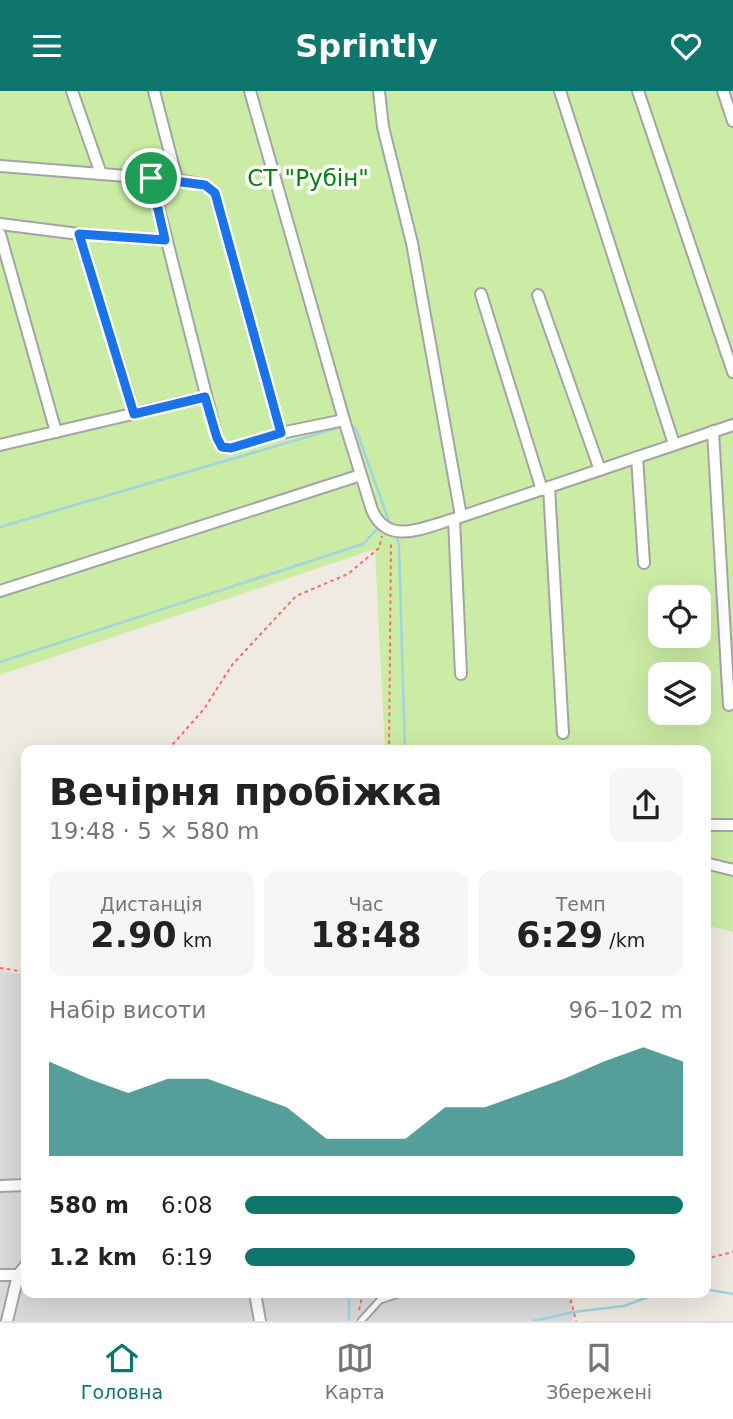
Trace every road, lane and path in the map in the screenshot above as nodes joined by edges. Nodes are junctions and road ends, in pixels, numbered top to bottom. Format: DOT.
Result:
graph roads {
  1 [pos="72,91"];
  2 [pos="154,91"];
  3 [pos="250,91"];
  4 [pos="379,91"];
  5 [pos="560,91"];
  6 [pos="638,91"];
  7 [pos="723,91"];
  8 [pos="733,121"];
  9 [pos="0,166"];
  10 [pos="100,174"];
  11 [pos="151,178"];
  12 [pos="177,180"];
  13 [pos="0,224"];
  14 [pos="0,234"];
  15 [pos="79,234"];
  16 [pos="165,240"];
  17 [pos="481,294"];
  18 [pos="538,295"];
  19 [pos="733,372"];
  20 [pos="205,397"];
  21 [pos="134,414"];
  22 [pos="344,420"];
  23 [pos="733,425"];
  24 [pos="713,431"];
  25 [pos="56,432"];
  26 [pos="281,433"];
  27 [pos="674,444"];
  28 [pos="0,445"];
  29 [pos="637,457"];
  30 [pos="600,470"];
  31 [pos="361,475"];
  32 [pos="545,489"];
  33 [pos="458,518"];
  34 [pos="388,530"];
  35 [pos="644,563"];
  36 [pos="0,591"];
  37 [pos="461,674"];
  38 [pos="729,705"];
  39 [pos="563,733"];
  40 [pos="173,745"];
  41 [pos="389,745"];
  42 [pos="711,825"];
  43 [pos="733,825"];
  44 [pos="711,864"];
  45 [pos="733,870"];
  46 [pos="0,968"];
  47 [pos="21,971"];
  48 [pos="0,1185"];
  49 [pos="21,1185"];
  50 [pos="733,1252"];
  51 [pos="711,1258"];
  52 [pos="21,1271"];
  53 [pos="0,1275"];
  54 [pos="18,1275"];
  55 [pos="256,1298"];
  56 [pos="362,1298"];
  57 [pos="386,1298"];
  58 [pos="570,1298"];
  59 [pos="359,1312"];
  60 [pos="7,1321"];
  61 [pos="260,1321"];
  62 [pos="361,1321"];
  63 [pos="576,1321"];
  1 -- 10 [label="street"];
  2 -- 12 [label="street"];
  3 -- 22 [label="street"];
  4 -- 33 [label="street"];
  5 -- 27 [label="street"];
  6 -- 19 [label="street"];
  7 -- 8 [label="street"];
  9 -- 10 [label="street"];
  10 -- 11 [label="street"];
  11 -- 12 [label="street"];
  11 -- 16 [label="street"];
  12 -- 26 [label="street"];
  13 -- 15 [label="street"];
  14 -- 25 [label="street"];
  15 -- 16 [label="street"];
  15 -- 21 [label="street"];
  16 -- 20 [label="street"];
  17 -- 32 [label="street"];
  18 -- 30 [label="street"];
  20 -- 21 [label="street"];
  20 -- 26 [label="street"];
  21 -- 25 [label="street"];
  22 -- 26 [label="street"];
  22 -- 31 [label="street"];
  23 -- 24 [label="street"];
  24 -- 27 [label="street"];
  24 -- 38 [label="street"];
  25 -- 28 [label="street"];
  27 -- 29 [label="street"];
  29 -- 30 [label="street"];
  29 -- 35 [label="street"];
  30 -- 32 [label="street"];
  31 -- 34 [label="street"];
  31 -- 36 [label="street"];
  32 -- 33 [label="street"];
  32 -- 39 [label="street"];
  33 -- 34 [label="street"];
  33 -- 37 [label="street"];
  34 -- 40 [label="path"];
  34 -- 41 [label="path"];
  42 -- 43 [label="street"];
  44 -- 45 [label="street"];
  46 -- 47 [label="path"];
  48 -- 49 [label="street"];
  50 -- 51 [label="path"];
  52 -- 54 [label="street"];
  53 -- 54 [label="street"];
  54 -- 60 [label="street"];
  55 -- 61 [label="street"];
  56 -- 59 [label="path"];
  57 -- 62 [label="lane"];
  58 -- 63 [label="path"];
}
